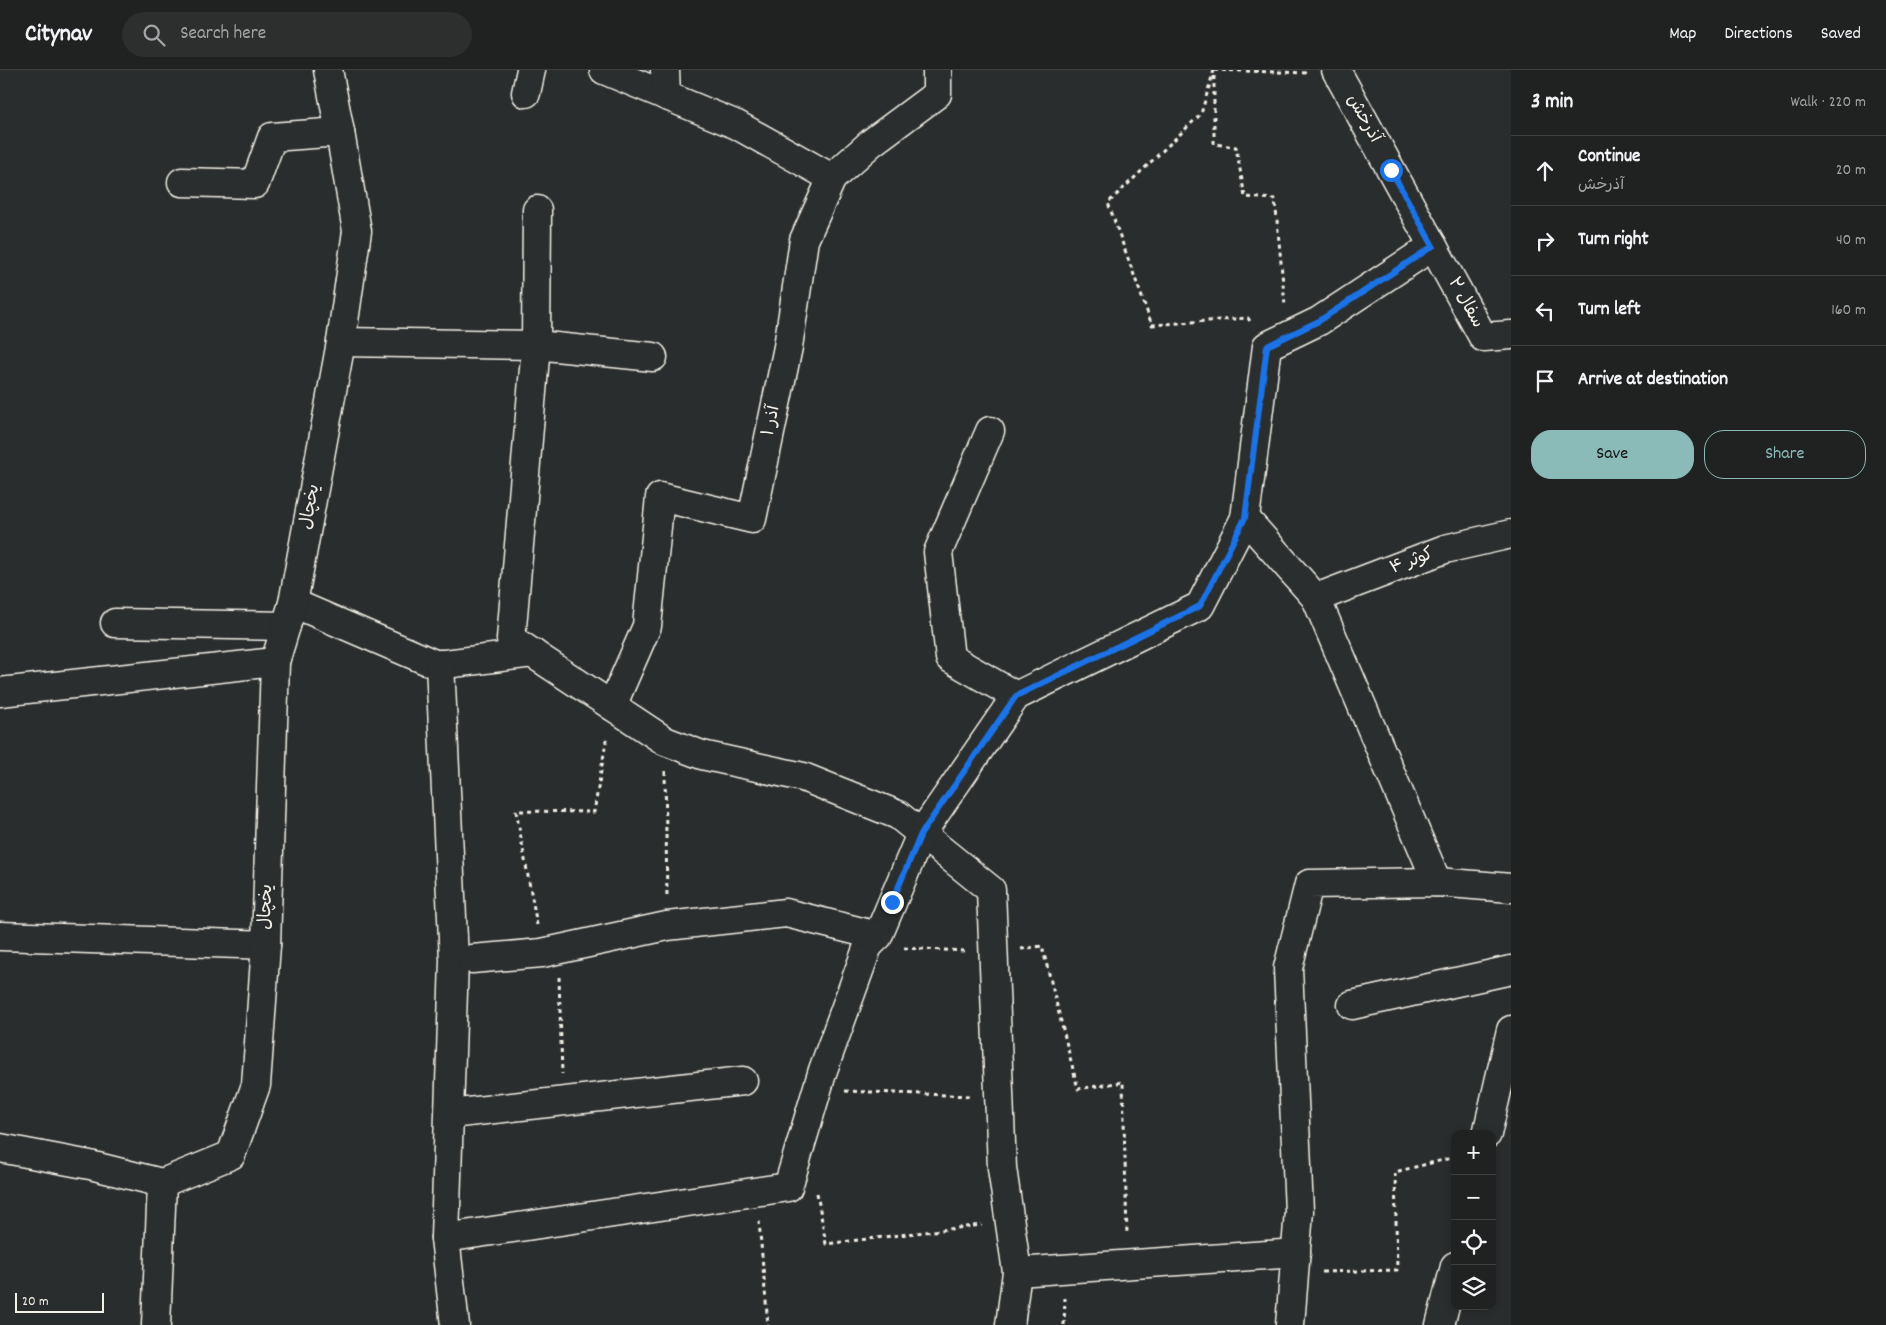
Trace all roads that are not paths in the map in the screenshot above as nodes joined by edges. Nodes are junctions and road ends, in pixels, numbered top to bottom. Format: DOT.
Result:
graph roads {
  1 [pos="328,70"];
  2 [pos="604,70"];
  3 [pos="937,70"];
  4 [pos="1337,72"];
  5 [pos="666,83"];
  6 [pos="340,132"];
  7 [pos="832,178"];
  8 [pos="182,182"];
  9 [pos="536,210"];
  10 [pos="1433,246"];
  11 [pos="1511,335"];
  12 [pos="341,342"];
  13 [pos="536,344"];
  14 [pos="653,357"];
  15 [pos="990,430"];
  16 [pos="1245,518"];
  17 [pos="1511,534"];
  18 [pos="1316,598"];
  19 [pos="290,615"];
  20 [pos="115,623"];
  21 [pos="533,653"];
  22 [pos="275,662"];
  23 [pos="440,664"];
  24 [pos="0,692"];
  25 [pos="1016,696"];
  26 [pos="612,706"];
  27 [pos="921,834"];
  28 [pos="1437,882"];
  29 [pos="1511,888"];
  30 [pos="0,936"];
  31 [pos="873,941"];
  32 [pos="266,945"];
  33 [pos="472,960"];
  34 [pos="1511,970"];
  35 [pos="1352,1005"];
  36 [pos="1511,1030"];
  37 [pos="743,1081"];
  38 [pos="450,1114"];
  39 [pos="1488,1130"];
  40 [pos="0,1148"];
  41 [pos="162,1183"];
  42 [pos="446,1238"];
  43 [pos="1295,1263"];
  44 [pos="1017,1272"];
  45 [pos="1451,1282"];
  46 [pos="156,1325"];
  47 [pos="454,1325"];
  48 [pos="1010,1325"];
  49 [pos="1290,1325"];
  50 [pos="1440,1325"];
  1 -- 6 [label="street, یخچال"];
  2 -- 5 [label="street"];
  3 -- 7 [label="street, آذر ۱"];
  4 -- 10 [label="street, آذرخش"];
  5 -- 7 [label="street"];
  6 -- 8 [label="street"];
  6 -- 12 [label="street, یخچال"];
  7 -- 26 [label="street, آذر ۱"];
  9 -- 13 [label="street"];
  10 -- 11 [label="street, سفال ۲"];
  10 -- 16 [label="street"];
  12 -- 13 [label="street"];
  12 -- 19 [label="street, یخچال"];
  13 -- 14 [label="street"];
  13 -- 21 [label="street"];
  15 -- 25 [label="street"];
  16 -- 18 [label="street"];
  16 -- 25 [label="street"];
  17 -- 18 [label="street, کوثر ۴"];
  18 -- 28 [label="street"];
  19 -- 20 [label="street"];
  19 -- 22 [label="street, یخچال"];
  19 -- 23 [label="street"];
  21 -- 23 [label="street"];
  21 -- 26 [label="street"];
  22 -- 24 [label="street"];
  22 -- 32 [label="street, یخچال"];
  23 -- 38 [label="street"];
  25 -- 27 [label="street"];
  26 -- 27 [label="street"];
  27 -- 31 [label="street"];
  27 -- 44 [label="street"];
  28 -- 29 [label="street"];
  28 -- 43 [label="street"];
  30 -- 32 [label="street, یخچال"];
  31 -- 33 [label="street"];
  31 -- 42 [label="street"];
  32 -- 41 [label="street, یخچال"];
  34 -- 35 [label="street"];
  36 -- 39 [label="street"];
  37 -- 38 [label="street"];
  38 -- 42 [label="street"];
  40 -- 41 [label="street"];
  41 -- 46 [label="street"];
  42 -- 47 [label="street"];
  43 -- 44 [label="street"];
  43 -- 49 [label="street"];
  44 -- 48 [label="street"];
  45 -- 50 [label="street"];
}
